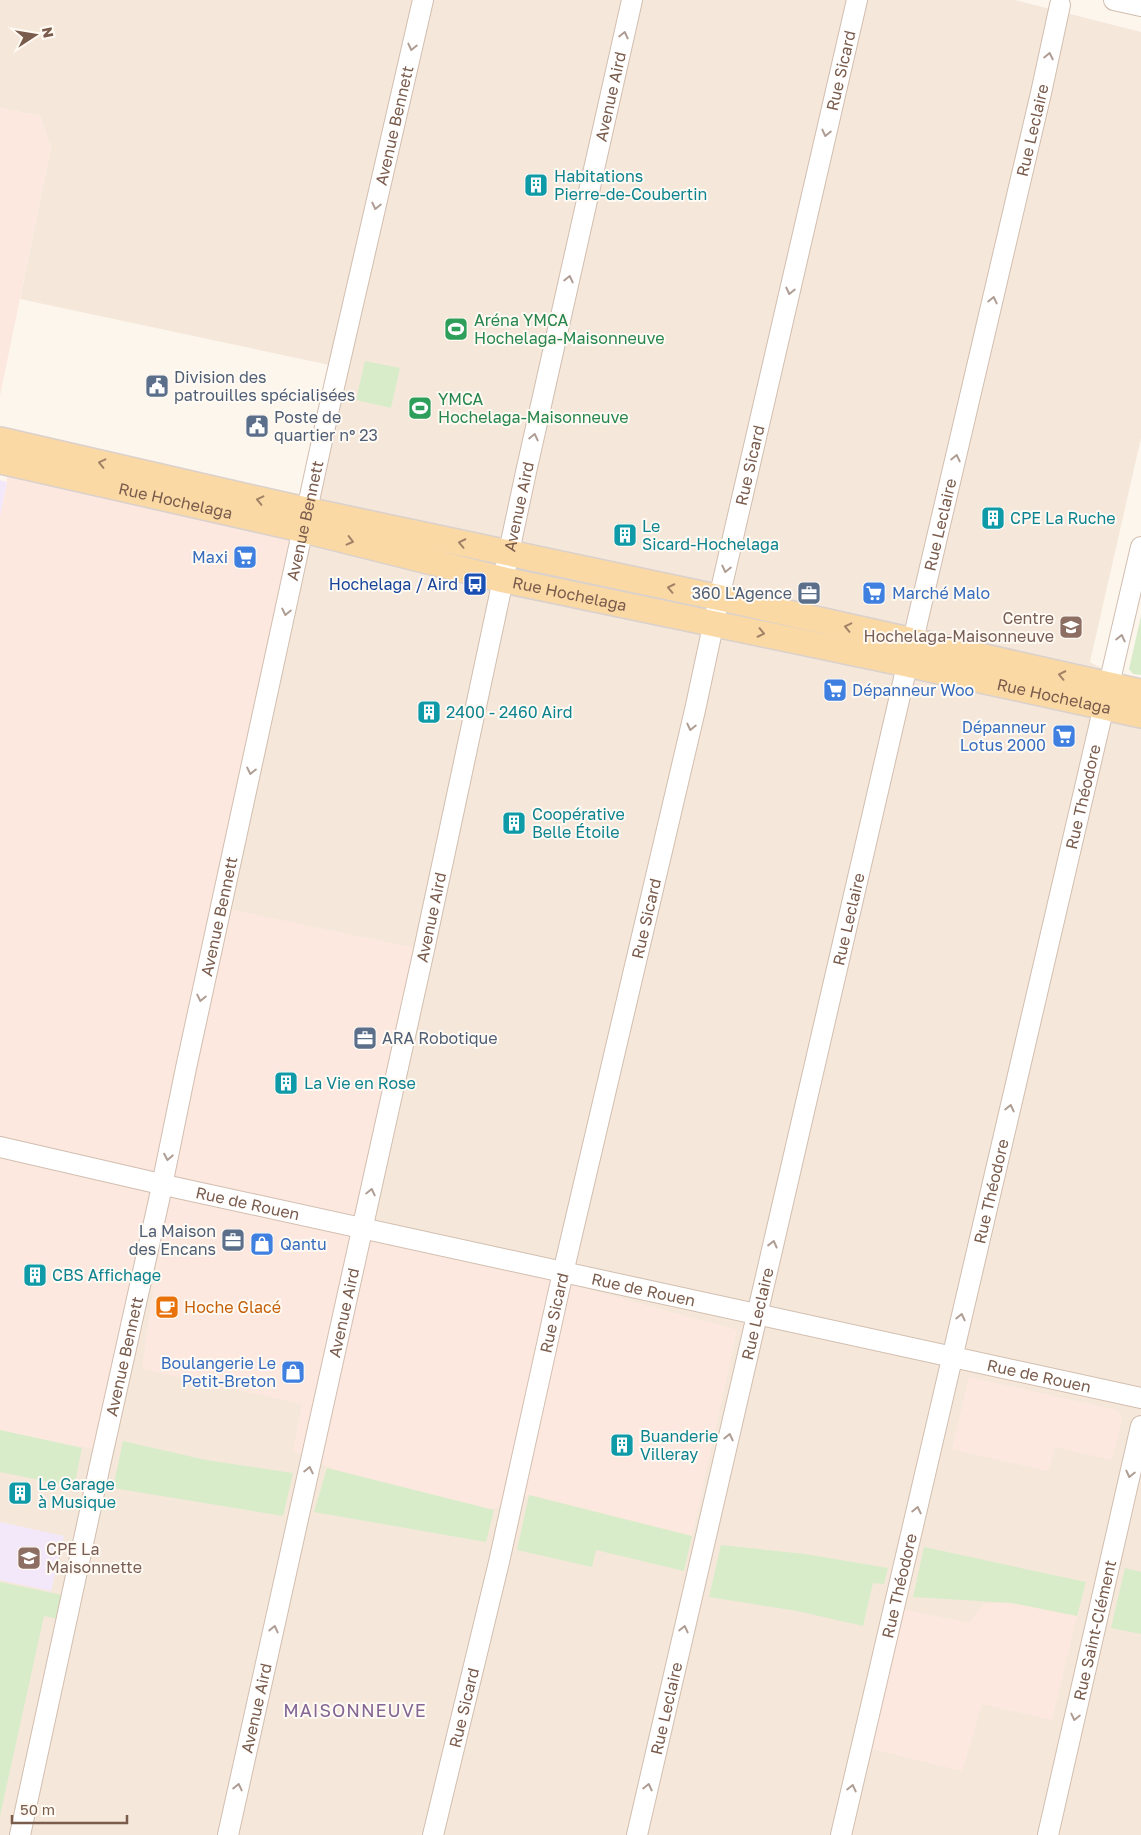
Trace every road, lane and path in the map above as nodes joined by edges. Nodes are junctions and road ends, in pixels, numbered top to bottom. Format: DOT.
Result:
graph roads {
  1 [pos="424,0"];
  2 [pos="632,0"];
  3 [pos="857,0"];
  4 [pos="1114,0"];
  5 [pos="1062,2"];
  6 [pos="1141,6"];
  7 [pos="0,440"];
  8 [pos="0,461"];
  9 [pos="305,520"];
  10 [pos="1141,547"];
  11 [pos="509,553"];
  12 [pos="504,580"];
  13 [pos="719,598"];
  14 [pos="713,623"];
  15 [pos="910,653"];
  16 [pos="1141,692"];
  17 [pos="1108,696"];
  18 [pos="1141,715"];
  19 [pos="0,1147"];
  20 [pos="162,1184"];
  21 [pos="363,1228"];
  22 [pos="564,1272"];
  23 [pos="757,1314"];
  24 [pos="951,1356"];
  25 [pos="1141,1398"];
  26 [pos="1141,1426"];
  27 [pos="20,1835"];
  28 [pos="228,1835"];
  29 [pos="433,1835"];
  30 [pos="637,1835"];
  31 [pos="841,1835"];
  32 [pos="1048,1835"];
  1 -- 9 [label="street, Avenue Bennett, one-way"];
  11 -- 2 [label="street, Avenue Aird, one-way"];
  3 -- 13 [label="street, Rue Sicard, one-way"];
  4 -- 6 [label="street"];
  15 -- 5 [label="street, Rue Leclaire, one-way"];
  9 -- 7 [label="main road, Rue Hochelaga, one-way"];
  8 -- 9 [label="main road, Rue Hochelaga"];
  11 -- 9 [label="main road, Rue Hochelaga, one-way"];
  9 -- 12 [label="main road, Rue Hochelaga, one-way"];
  9 -- 20 [label="street, Avenue Bennett, one-way"];
  17 -- 10 [label="street, Rue Théodore, one-way"];
  11 -- 12 [label="street, Avenue Aird"];
  13 -- 11 [label="main road, Rue Hochelaga, one-way"];
  12 -- 14 [label="main road, Rue Hochelaga"];
  21 -- 12 [label="street, Avenue Aird, one-way"];
  13 -- 14 [label="street, Rue Sicard"];
  15 -- 13 [label="main road, Rue Hochelaga, one-way"];
  14 -- 15 [label="main road, Rue Hochelaga, one-way"];
  14 -- 22 [label="street, Rue Sicard, one-way"];
  15 -- 17 [label="main road, Rue Hochelaga"];
  23 -- 15 [label="street, Rue Leclaire, one-way"];
  16 -- 17 [label="main road, Rue Hochelaga"];
  17 -- 18 [label="main road, Rue Hochelaga"];
  24 -- 17 [label="street, Rue Théodore, one-way"];
  19 -- 20 [label="street, Rue de Rouen"];
  20 -- 21 [label="street, Rue de Rouen"];
  20 -- 27 [label="street, Avenue Bennett"];
  21 -- 22 [label="street, Rue de Rouen"];
  28 -- 21 [label="street, Avenue Aird, one-way"];
  22 -- 23 [label="street, Rue de Rouen"];
  22 -- 29 [label="street, Rue Sicard"];
  23 -- 24 [label="street, Rue de Rouen"];
  30 -- 23 [label="street, Rue Leclaire, one-way"];
  24 -- 25 [label="street, Rue de Rouen"];
  31 -- 24 [label="street, Rue Théodore, one-way"];
  26 -- 32 [label="street, Rue Saint-Clément, one-way"];
}
